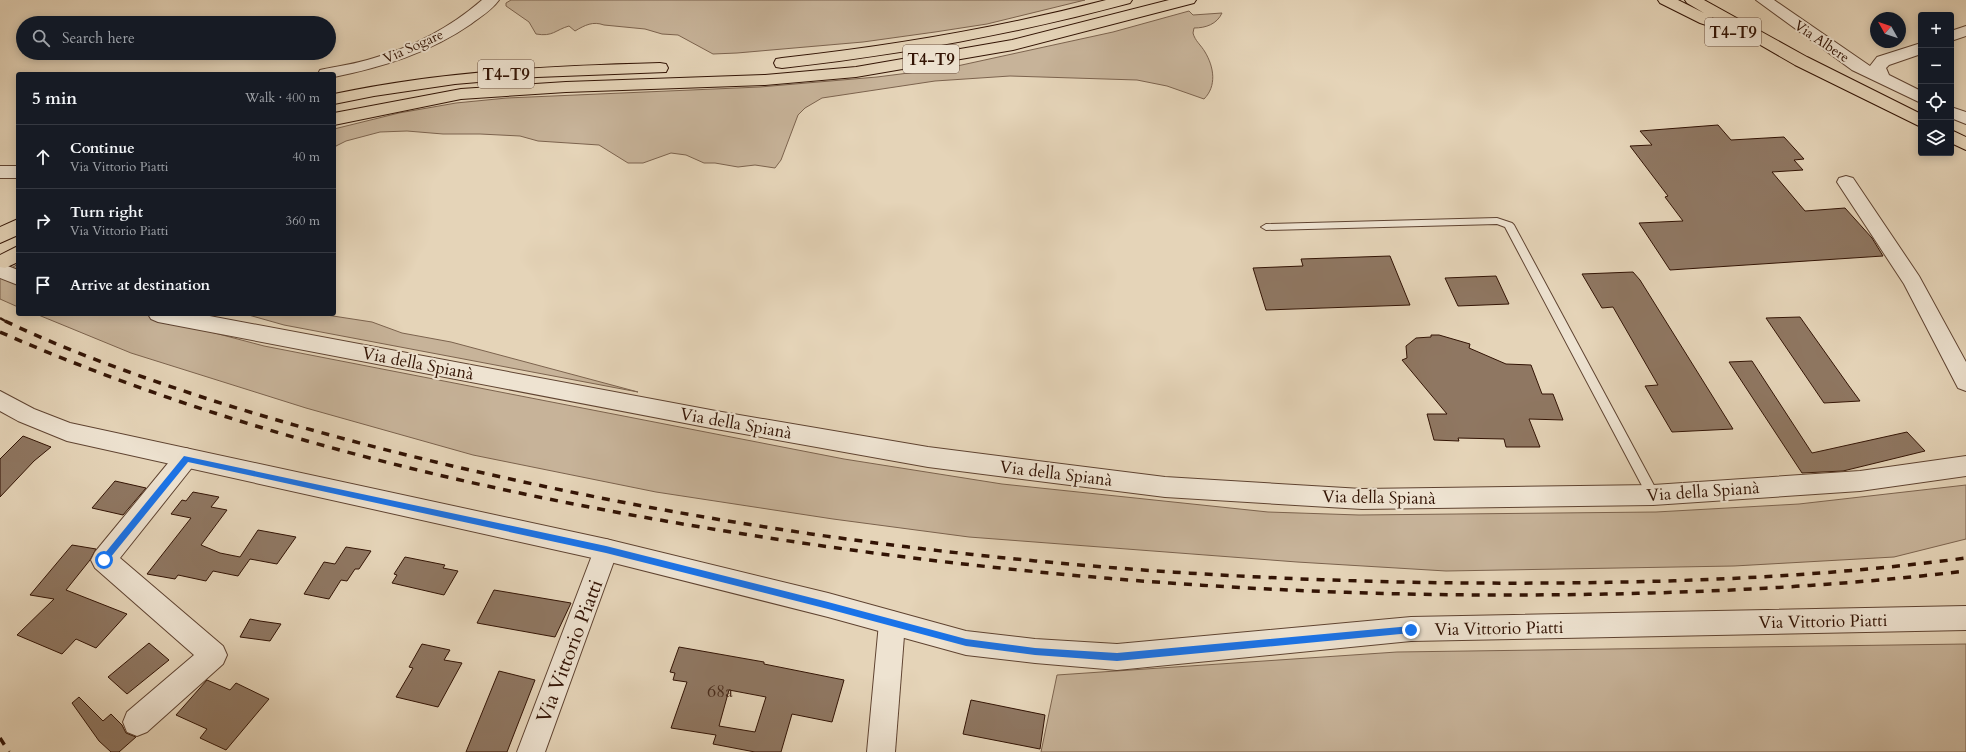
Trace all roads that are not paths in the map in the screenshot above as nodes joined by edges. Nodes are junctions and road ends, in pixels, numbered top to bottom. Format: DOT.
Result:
graph roads {
  1 [pos="491,0"];
  2 [pos="1118,0"];
  3 [pos="1124,0"];
  4 [pos="1188,0"];
  5 [pos="1666,0"];
  6 [pos="1693,0"];
  7 [pos="1718,0"];
  8 [pos="1764,0"];
  9 [pos="1071,15"];
  10 [pos="1966,30"];
  11 [pos="1954,35"];
  12 [pos="1918,49"];
  13 [pos="1801,61"];
  14 [pos="334,72"];
  15 [pos="1882,78"];
  16 [pos="1918,96"];
  17 [pos="336,99"];
  18 [pos="1954,113"];
  19 [pos="1966,118"];
  20 [pos="336,119"];
  21 [pos="1919,120"];
  22 [pos="1954,138"];
  23 [pos="1966,144"];
  24 [pos="0,172"];
  25 [pos="16,172"];
  26 [pos="1846,182"];
  27 [pos="16,227"];
  28 [pos="1266,227"];
  29 [pos="0,236"];
  30 [pos="8,262"];
  31 [pos="16,275"];
  32 [pos="169,316"];
  33 [pos="1966,382"];
  34 [pos="0,400"];
  35 [pos="186,458"];
  36 [pos="1966,466"];
  37 [pos="1653,495"];
  38 [pos="606,550"];
  39 [pos="1966,618"];
  40 [pos="892,623"];
  41 [pos="137,722"];
  42 [pos="531,752"];
  43 [pos="881,752"];
  1 -- 14 [label="street, Via Sogare"];
  2 -- 9 [label="highway, T4-T9"];
  3 -- 9 [label="highway, T4-T9"];
  4 -- 20 [label="highway, T4-T9"];
  5 -- 13 [label="highway, T4-T9"];
  6 -- 13 [label="highway, T4-T9"];
  7 -- 13 [label="highway, T4-T9"];
  8 -- 15 [label="street, Via Albere"];
  9 -- 17 [label="highway, T4-T9"];
  10 -- 11 [label="street"];
  12 -- 15 [label="street"];
  13 -- 21 [label="highway, T4-T9"];
  15 -- 16 [label="street, Via Albere"];
  18 -- 19 [label="street"];
  22 -- 23 [label="highway"];
  24 -- 25 [label="street"];
  26 -- 33 [label="street"];
  27 -- 29 [label="highway"];
  28 -- 37 [label="lane"];
  30 -- 31 [label="street"];
  32 -- 37 [label="street, Via della Spianà"];
  34 -- 35 [label="street, Via Vittorio Piatti"];
  35 -- 38 [label="street, Via Vittorio Piatti"];
  35 -- 41 [label="street"];
  36 -- 37 [label="street, Via della Spianà"];
  38 -- 40 [label="street, Via Vittorio Piatti"];
  38 -- 42 [label="street, Via Vittorio Piatti"];
  39 -- 40 [label="street, Via Vittorio Piatti"];
  40 -- 43 [label="street"];
}
